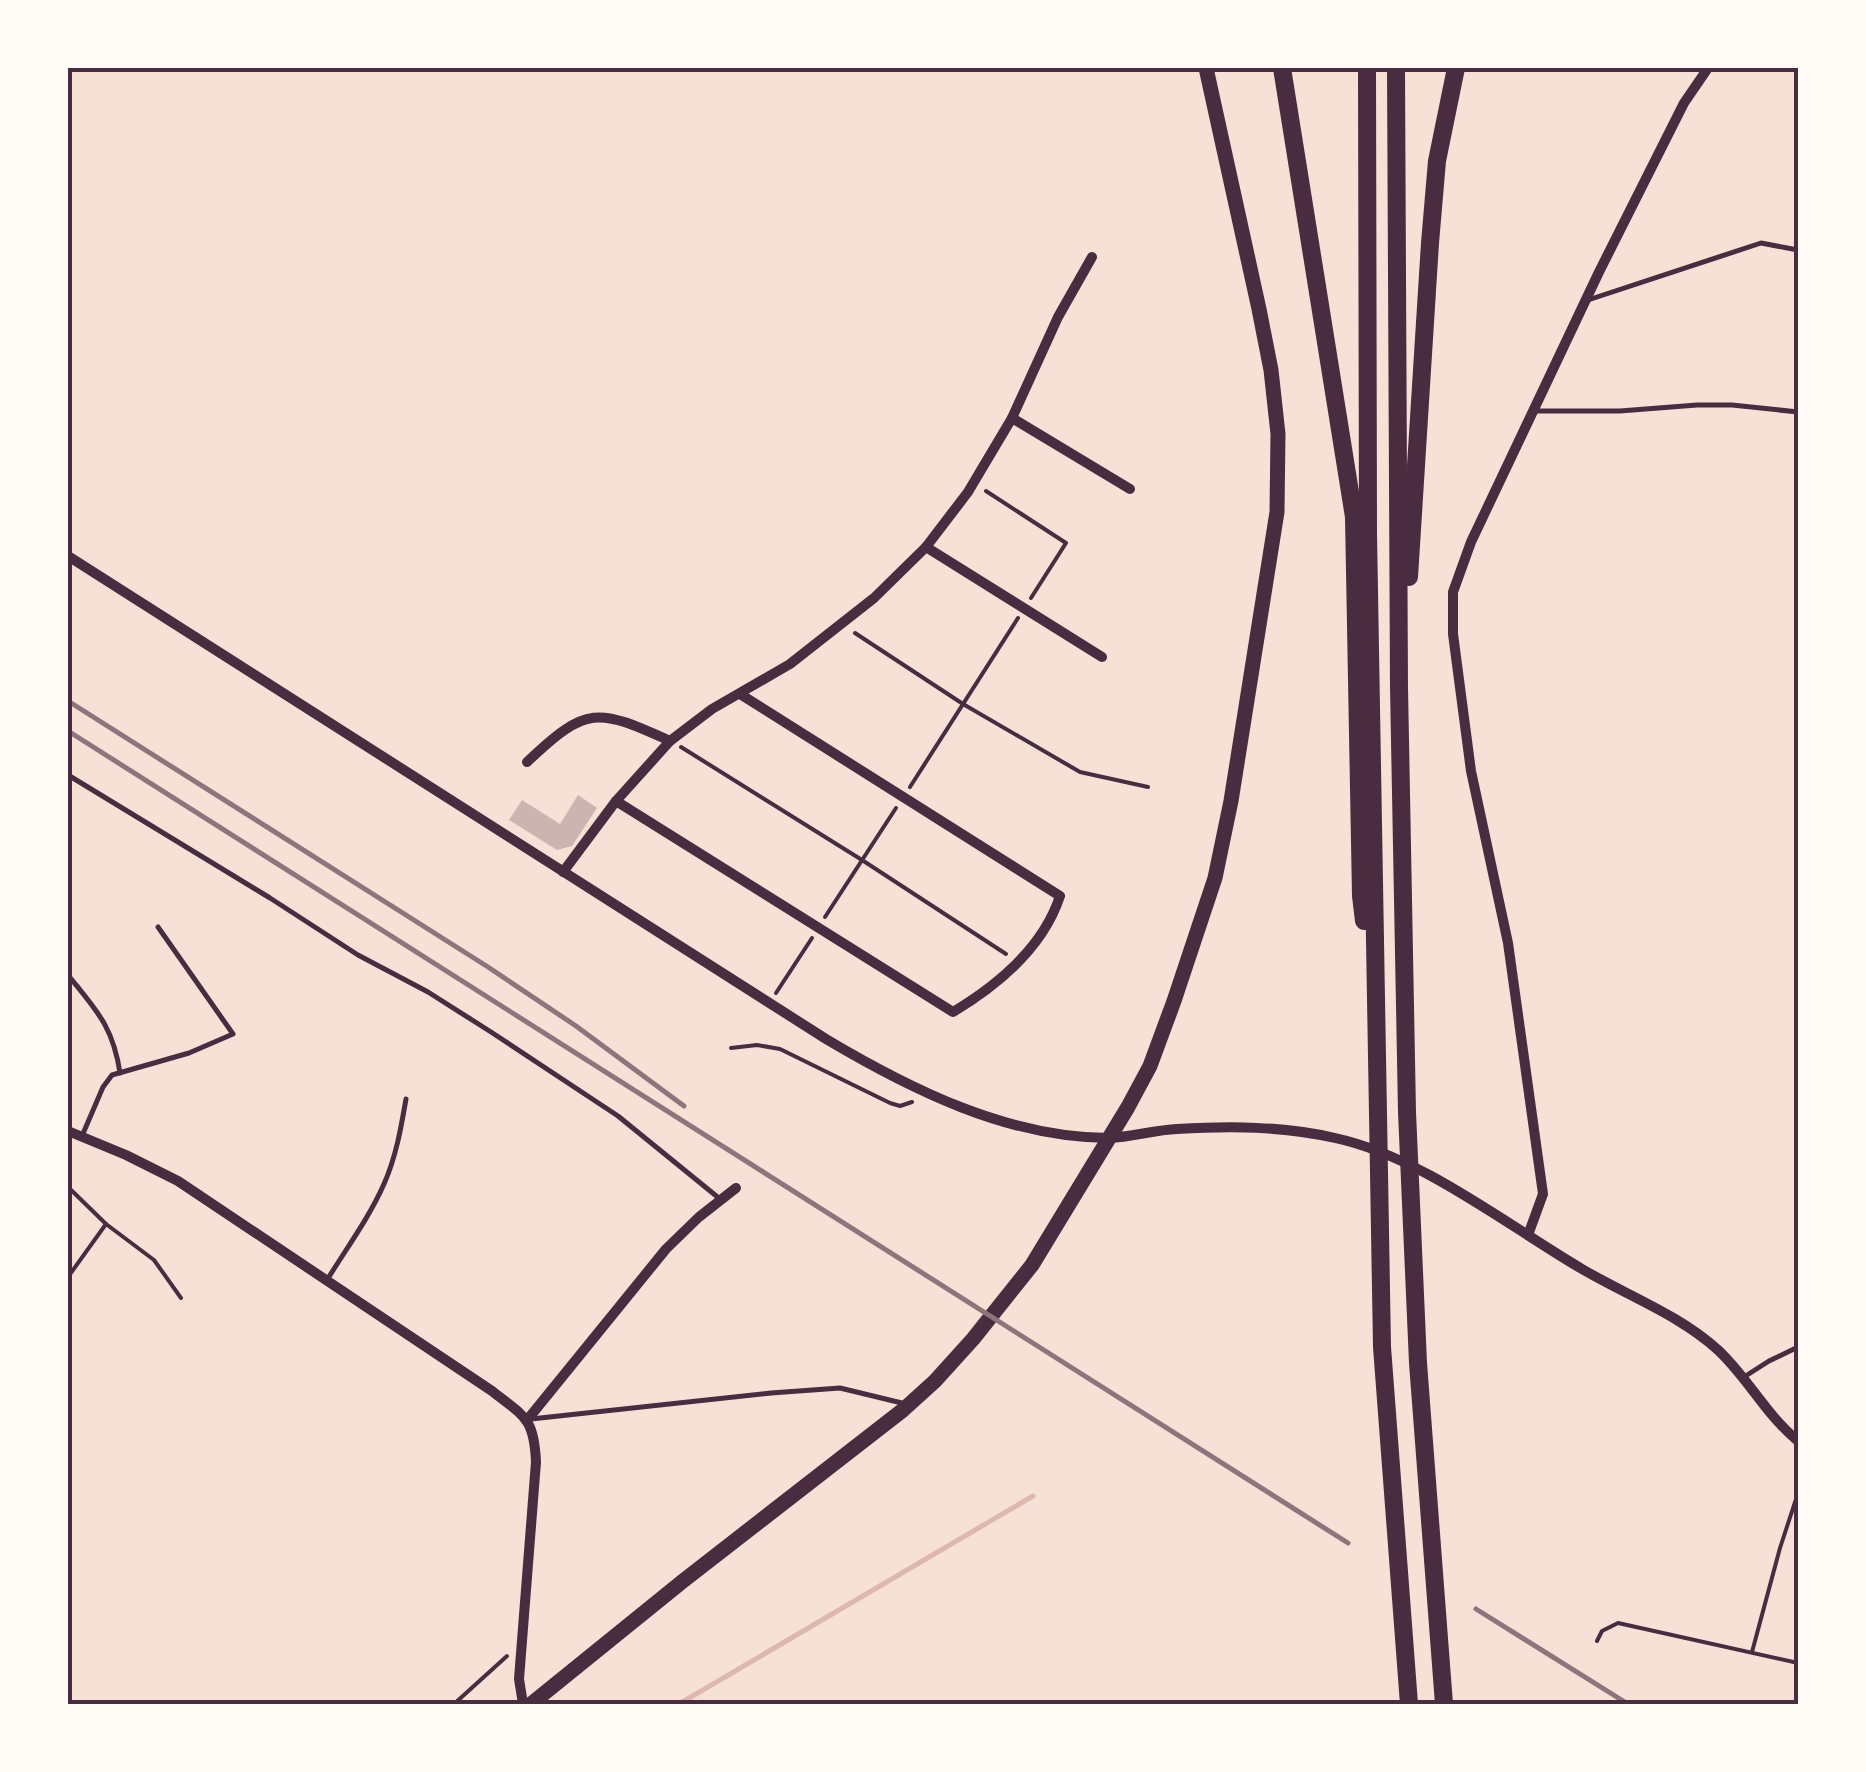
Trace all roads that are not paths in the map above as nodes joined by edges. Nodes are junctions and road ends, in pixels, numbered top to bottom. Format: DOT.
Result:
graph roads {
  1 [pos="1206,68"];
  2 [pos="1282,68"];
  3 [pos="1367,68"];
  4 [pos="1396,68"];
  5 [pos="1456,68"];
  6 [pos="1708,68"];
  7 [pos="1798,250"];
  8 [pos="1092,257"];
  9 [pos="1585,301"];
  10 [pos="1533,411"];
  11 [pos="1798,412"];
  12 [pos="1012,418"];
  13 [pos="1130,490"];
  14 [pos="926,547"];
  15 [pos="68,556"];
  16 [pos="1102,657"];
  17 [pos="1399,687"];
  18 [pos="740,694"];
  19 [pos="670,741"];
  20 [pos="527,762"];
  21 [pos="68,775"];
  22 [pos="616,801"];
  23 [pos="563,872"];
  24 [pos="158,927"];
  25 [pos="68,975"];
  26 [pos="1376,1004"];
  27 [pos="120,1073"];
  28 [pos="406,1099"];
  29 [pos="68,1131"];
  30 [pos="82,1136"];
  31 [pos="1109,1138"];
  32 [pos="736,1188"];
  33 [pos="720,1199"];
  34 [pos="1528,1235"];
  35 [pos="326,1280"];
  36 [pos="1798,1347"];
  37 [pos="1742,1378"];
  38 [pos="909,1405"];
  39 [pos="528,1419"];
  40 [pos="1798,1441"];
  41 [pos="527,1704"];
  42 [pos="1408,1704"];
  43 [pos="1444,1704"];
  1 -- 31 [label="main road"];
  2 -- 26 [label="highway"];
  3 -- 26 [label="highway"];
  4 -- 17 [label="highway"];
  5 -- 17 [label="highway"];
  6 -- 9 [label="street"];
  7 -- 9 [label="lane"];
  8 -- 12 [label="street"];
  9 -- 10 [label="street"];
  10 -- 11 [label="lane"];
  10 -- 34 [label="street"];
  12 -- 13 [label="street"];
  12 -- 14 [label="street"];
  14 -- 16 [label="street"];
  14 -- 18 [label="street"];
  15 -- 23 [label="street"];
  17 -- 43 [label="highway"];
  18 -- 19 [label="street"];
  18 -- 22 [label="street"];
  19 -- 20 [label="street"];
  19 -- 22 [label="street"];
  21 -- 33 [label="lane"];
  22 -- 23 [label="street"];
  23 -- 31 [label="street"];
  24 -- 27 [label="lane"];
  25 -- 27 [label="lane"];
  26 -- 42 [label="highway"];
  27 -- 30 [label="lane"];
  28 -- 35 [label="lane"];
  29 -- 30 [label="street"];
  30 -- 35 [label="street"];
  31 -- 34 [label="street"];
  31 -- 38 [label="main road"];
  32 -- 33 [label="street"];
  33 -- 39 [label="street"];
  34 -- 37 [label="street"];
  35 -- 39 [label="street"];
  36 -- 37 [label="lane"];
  37 -- 40 [label="street"];
  38 -- 39 [label="lane"];
  38 -- 41 [label="main road"];
  39 -- 41 [label="street"];
}
